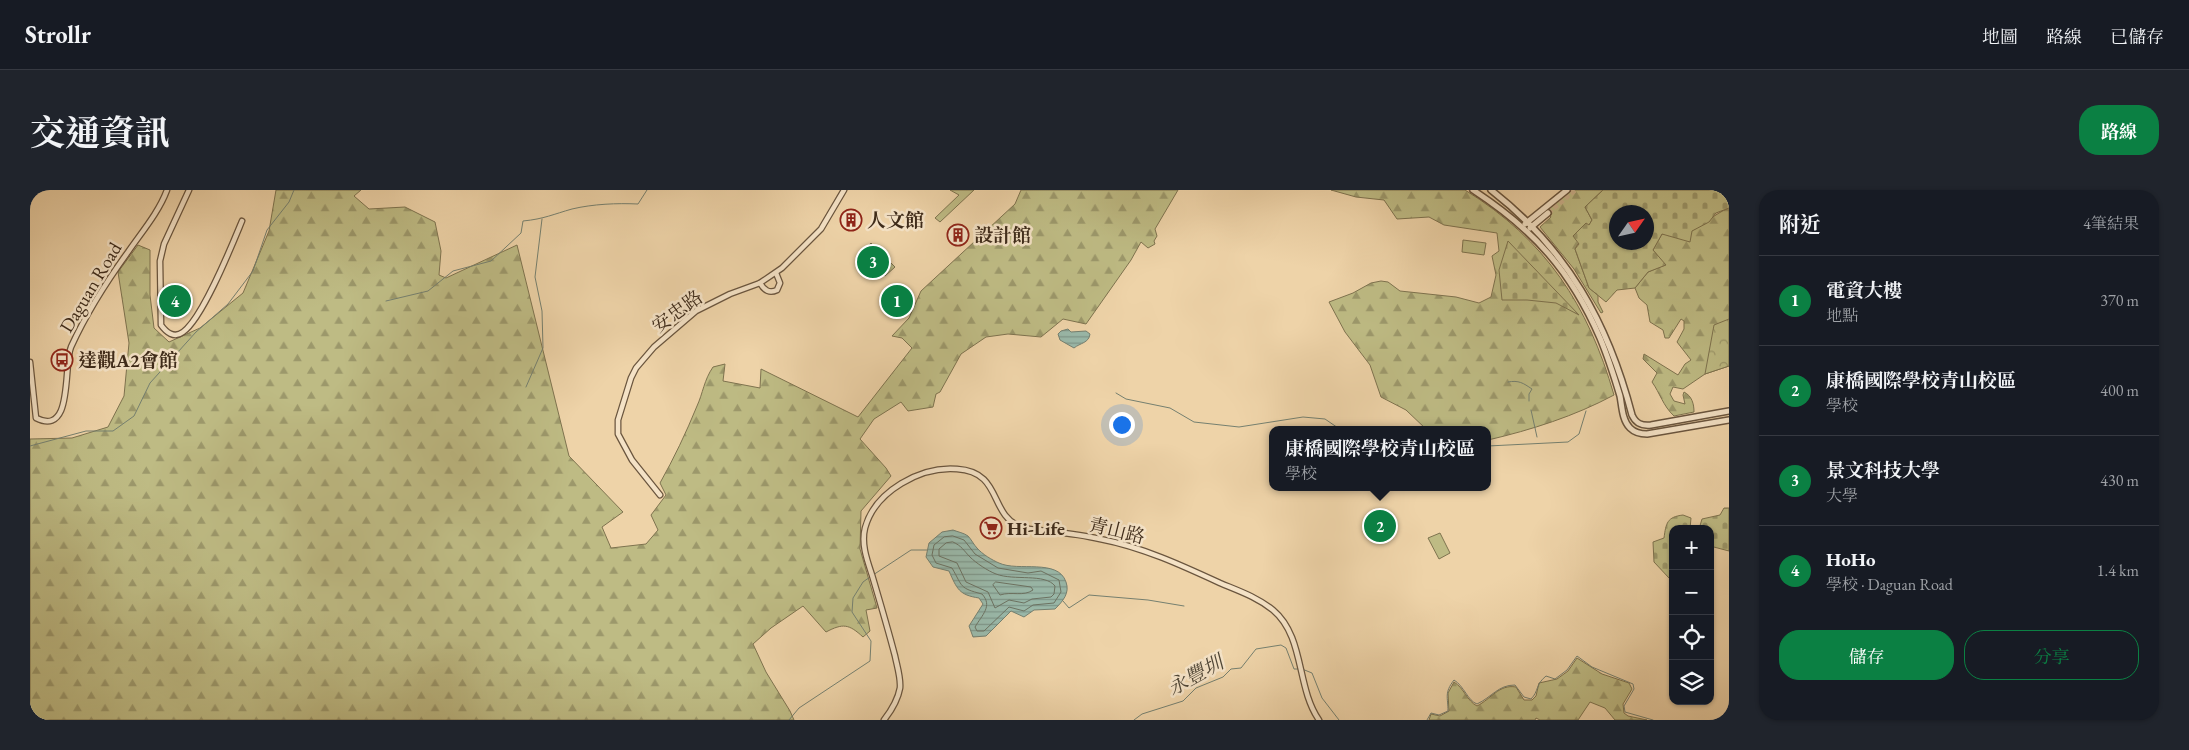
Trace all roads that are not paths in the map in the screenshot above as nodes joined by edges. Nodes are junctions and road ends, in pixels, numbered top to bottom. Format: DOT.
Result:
graph roads {
  1 [pos="167,190"];
  2 [pos="189,190"];
  3 [pos="844,190"];
  4 [pos="1473,190"];
  5 [pos="1491,190"];
  6 [pos="1567,190"];
  7 [pos="1548,213"];
  8 [pos="242,221"];
  9 [pos="1525,224"];
  10 [pos="1530,228"];
  11 [pos="776,273"];
  12 [pos="760,283"];
  13 [pos="1595,313"];
  14 [pos="1589,316"];
  15 [pos="30,362"];
  16 [pos="1729,411"];
  17 [pos="1729,420"];
  18 [pos="660,494"];
  19 [pos="1318,719"];
  20 [pos="884,720"];
  1 -- 15 [label="street, Daguan Road"];
  2 -- 8 [label="street"];
  3 -- 11 [label="street, 安忠路"];
  4 -- 9 [label="street"];
  5 -- 9 [label="street"];
  6 -- 9 [label="street"];
  7 -- 10 [label="street"];
  9 -- 10 [label="street"];
  10 -- 13 [label="street"];
  10 -- 14 [label="street"];
  11 -- 12 [label="street, 安忠路"];
  11 -- 12 [label="street"];
  12 -- 18 [label="street, 安忠路"];
  13 -- 14 [label="street"];
  13 -- 16 [label="street"];
  14 -- 17 [label="street"];
  19 -- 20 [label="street, 青山路"];
}
